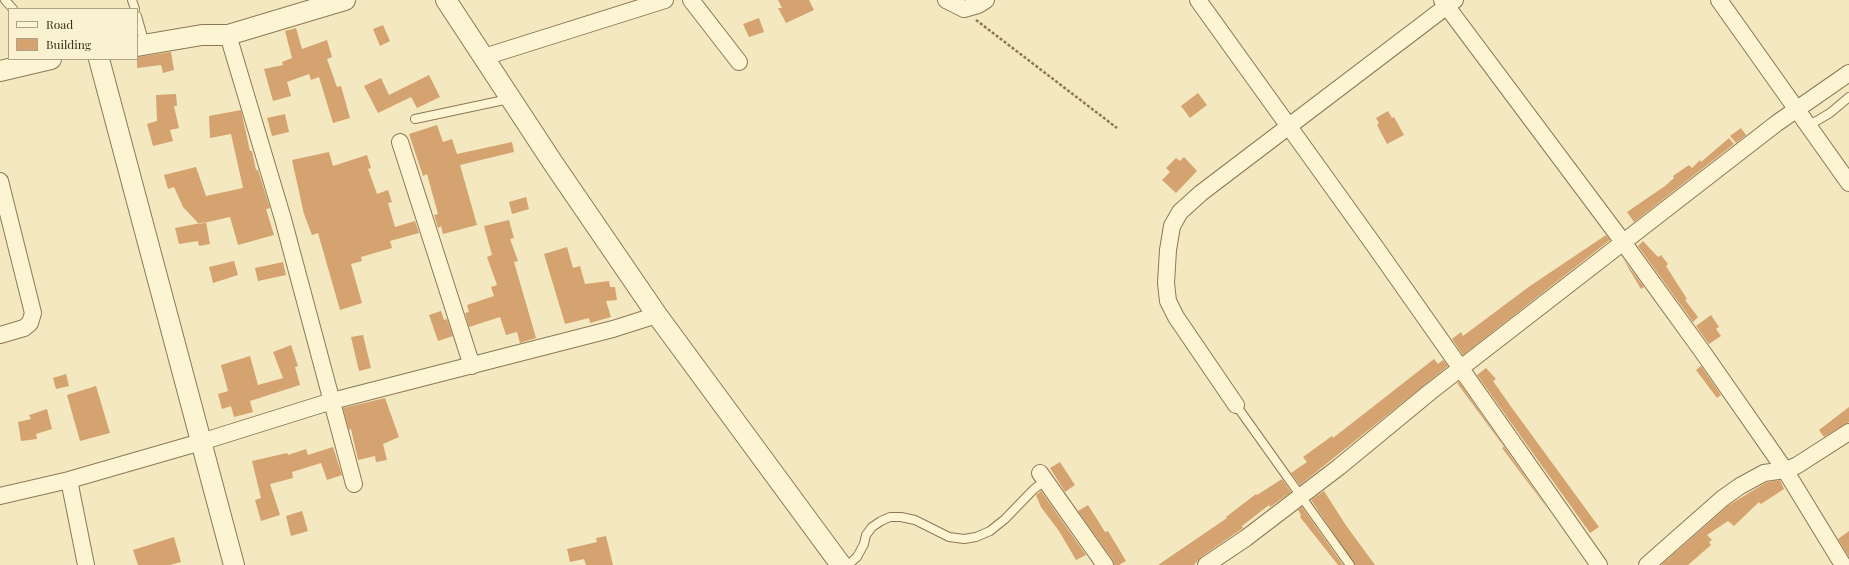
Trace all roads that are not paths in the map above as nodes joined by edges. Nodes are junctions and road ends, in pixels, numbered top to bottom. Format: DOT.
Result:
graph roads {
  1 [pos="5,0"];
  2 [pos="345,0"];
  3 [pos="446,0"];
  4 [pos="665,0"];
  5 [pos="691,0"];
  6 [pos="946,0"];
  7 [pos="986,0"];
  8 [pos="1198,0"];
  9 [pos="1719,0"];
  10 [pos="1448,2"];
  11 [pos="12,8"];
  12 [pos="138,23"];
  13 [pos="228,35"];
  14 [pos="141,45"];
  15 [pos="484,57"];
  16 [pos="48,60"];
  17 [pos="99,60"];
  18 [pos="739,62"];
  19 [pos="0,71"];
  20 [pos="1849,73"];
  21 [pos="1849,97"];
  22 [pos="510,98"];
  23 [pos="1797,110"];
  24 [pos="415,119"];
  25 [pos="1808,126"];
  26 [pos="1289,128"];
  27 [pos="400,142"];
  28 [pos="0,181"];
  29 [pos="1849,184"];
  30 [pos="1623,242"];
  31 [pos="657,315"];
  32 [pos="0,335"];
  33 [pos="472,366"];
  34 [pos="1460,368"];
  35 [pos="332,400"];
  36 [pos="1236,405"];
  37 [pos="1849,432"];
  38 [pos="201,442"];
  39 [pos="1785,470"];
  40 [pos="1043,476"];
  41 [pos="69,480"];
  42 [pos="354,484"];
  43 [pos="0,496"];
  44 [pos="1301,496"];
  45 [pos="86,565"];
  46 [pos="234,565"];
  47 [pos="841,565"];
  48 [pos="848,565"];
  49 [pos="1105,565"];
  50 [pos="1206,565"];
  51 [pos="1350,565"];
  52 [pos="1598,565"];
  53 [pos="1648,565"];
  54 [pos="1843,565"];
  1 -- 11 [label="lane"];
  2 -- 13 [label="street"];
  3 -- 15 [label="street"];
  4 -- 15 [label="street"];
  5 -- 18 [label="street"];
  6 -- 7 [label="street"];
  8 -- 26 [label="street"];
  9 -- 23 [label="street"];
  10 -- 26 [label="street"];
  10 -- 30 [label="street"];
  12 -- 14 [label="lane"];
  13 -- 14 [label="street"];
  13 -- 35 [label="street"];
  15 -- 22 [label="street"];
  16 -- 19 [label="street"];
  17 -- 38 [label="street"];
  20 -- 23 [label="street"];
  21 -- 25 [label="lane"];
  22 -- 24 [label="lane"];
  22 -- 31 [label="street"];
  23 -- 25 [label="street"];
  23 -- 30 [label="street"];
  25 -- 29 [label="street"];
  26 -- 34 [label="street"];
  26 -- 36 [label="street"];
  27 -- 33 [label="street"];
  28 -- 32 [label="street"];
  30 -- 34 [label="street"];
  30 -- 39 [label="street"];
  31 -- 33 [label="street"];
  31 -- 47 [label="street"];
  33 -- 35 [label="street"];
  34 -- 44 [label="street"];
  34 -- 52 [label="street"];
  35 -- 38 [label="street"];
  35 -- 42 [label="street"];
  36 -- 44 [label="lane"];
  37 -- 39 [label="street"];
  38 -- 41 [label="street"];
  38 -- 46 [label="street"];
  39 -- 53 [label="street"];
  39 -- 54 [label="street"];
  40 -- 48 [label="lane"];
  40 -- 49 [label="street"];
  41 -- 43 [label="street"];
  41 -- 45 [label="street"];
  44 -- 50 [label="street"];
  44 -- 51 [label="lane"];
}
